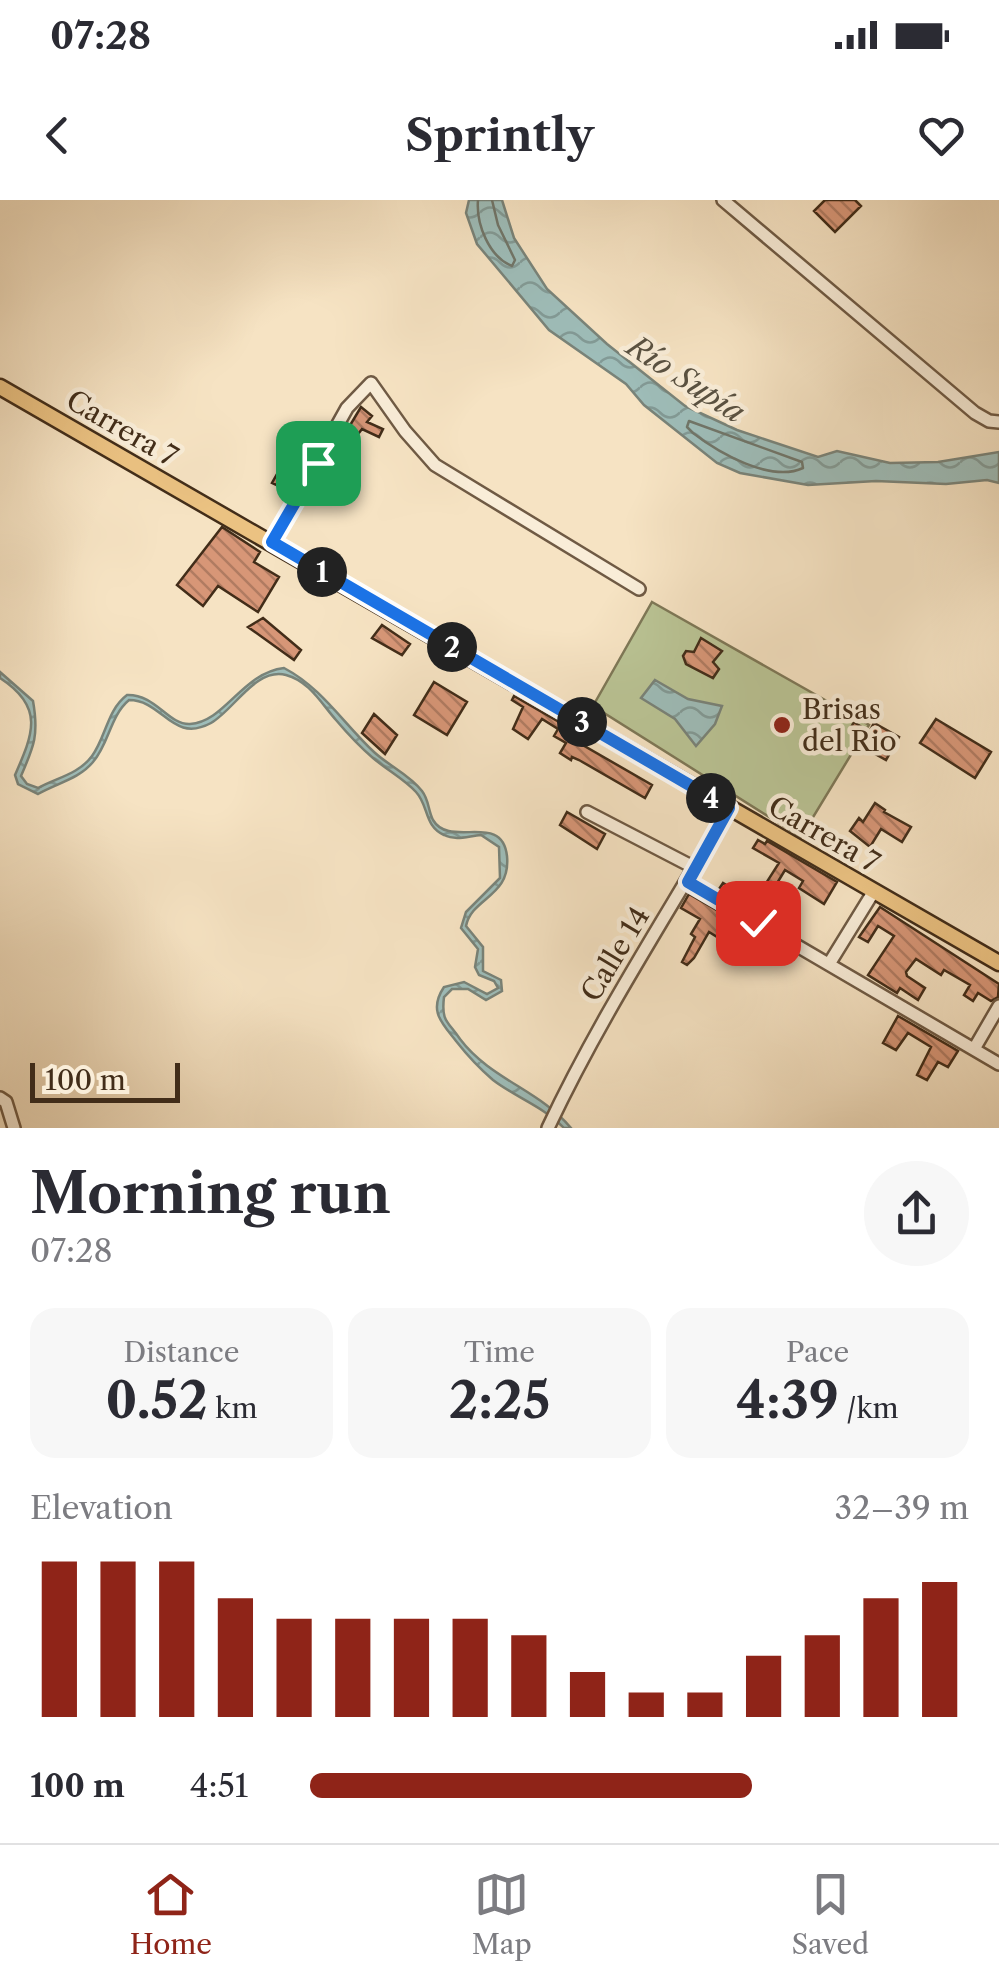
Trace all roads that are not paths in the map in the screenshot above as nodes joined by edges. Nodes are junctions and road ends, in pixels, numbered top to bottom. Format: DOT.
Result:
graph roads {
  1 [pos="723,200"];
  2 [pos="0,387"];
  3 [pos="999,422"];
  4 [pos="272,542"];
  5 [pos="639,588"];
  6 [pos="729,808"];
  7 [pos="587,812"];
  8 [pos="694,868"];
  9 [pos="688,882"];
  10 [pos="874,891"];
  11 [pos="830,964"];
  12 [pos="999,964"];
  13 [pos="999,1006"];
  14 [pos="974,1049"];
  15 [pos="999,1064"];
  16 [pos="0,1098"];
  17 [pos="549,1126"];
  18 [pos="14,1128"];
  1 -- 3 [label="street"];
  2 -- 4 [label="main road, Carrera 7"];
  4 -- 5 [label="street"];
  4 -- 6 [label="main road, Carrera 7"];
  6 -- 8 [label="street, Calle 14"];
  6 -- 10 [label="main road, Carrera 7"];
  7 -- 8 [label="street"];
  8 -- 9 [label="street, Calle 14"];
  9 -- 11 [label="street"];
  9 -- 17 [label="street, Calle 14"];
  10 -- 11 [label="street"];
  10 -- 12 [label="main road, Carrera 7"];
  11 -- 14 [label="street"];
  13 -- 14 [label="street"];
  14 -- 15 [label="street"];
  16 -- 18 [label="street"];
}
